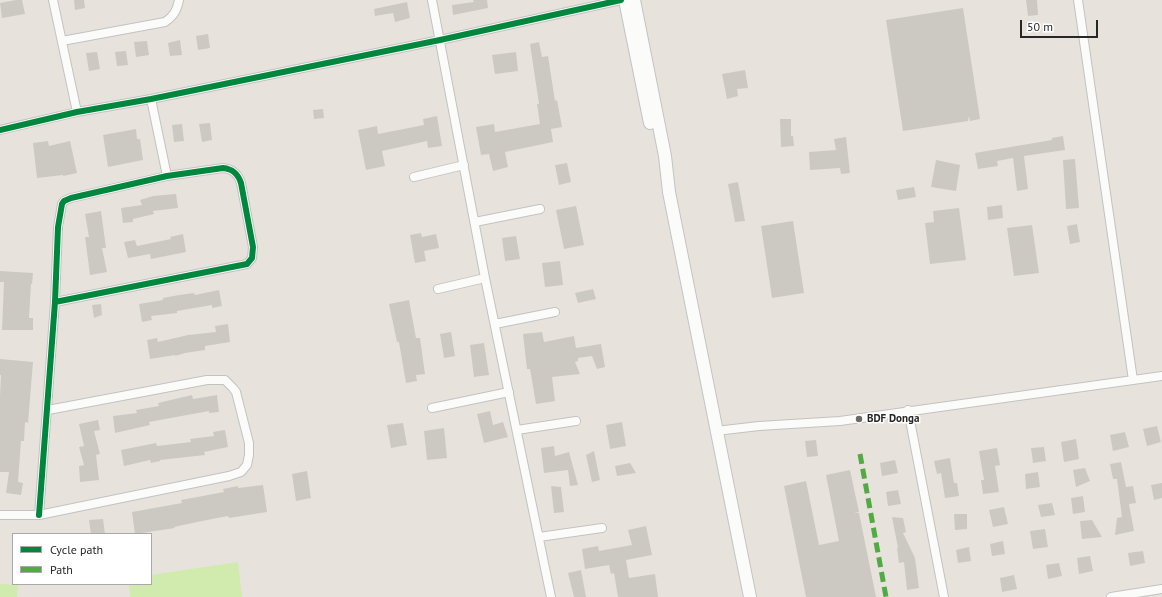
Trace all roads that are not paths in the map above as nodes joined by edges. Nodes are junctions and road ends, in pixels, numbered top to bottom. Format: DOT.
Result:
graph roads {
  1 [pos="53,0"];
  2 [pos="179,0"];
  3 [pos="432,0"];
  4 [pos="621,0"];
  5 [pos="625,0"];
  6 [pos="634,0"];
  7 [pos="1078,0"];
  8 [pos="440,40"];
  9 [pos="62,41"];
  10 [pos="151,99"];
  11 [pos="78,112"];
  12 [pos="0,130"];
  13 [pos="464,165"];
  14 [pos="167,176"];
  15 [pos="414,177"];
  16 [pos="669,192"];
  17 [pos="540,209"];
  18 [pos="475,222"];
  19 [pos="485,278"];
  20 [pos="438,289"];
  21 [pos="55,302"];
  22 [pos="555,312"];
  23 [pos="495,324"];
  24 [pos="1162,376"];
  25 [pos="1133,380"];
  26 [pos="509,392"];
  27 [pos="432,408"];
  28 [pos="48,410"];
  29 [pos="908,410"];
  30 [pos="576,421"];
  31 [pos="517,430"];
  32 [pos="716,431"];
  33 [pos="0,515"];
  34 [pos="39,515"];
  35 [pos="602,528"];
  36 [pos="539,537"];
  37 [pos="1162,589"];
  38 [pos="1152,594"];
  39 [pos="551,597"];
  40 [pos="750,597"];
  41 [pos="944,597"];
  42 [pos="1111,597"];
  1 -- 9 [label="street"];
  2 -- 9 [label="street"];
  3 -- 8 [label="street"];
  4 -- 8 [label="street"];
  5 -- 16 [label="main road"];
  6 -- 16 [label="main road"];
  7 -- 25 [label="street"];
  8 -- 10 [label="street"];
  8 -- 13 [label="street"];
  9 -- 11 [label="street"];
  10 -- 11 [label="street"];
  10 -- 14 [label="street"];
  11 -- 12 [label="street"];
  13 -- 15 [label="street"];
  13 -- 18 [label="street"];
  14 -- 21 [label="street"];
  14 -- 21 [label="street"];
  16 -- 32 [label="main road"];
  17 -- 18 [label="street"];
  18 -- 19 [label="street"];
  19 -- 20 [label="street"];
  19 -- 23 [label="street"];
  21 -- 28 [label="street"];
  22 -- 23 [label="street"];
  23 -- 26 [label="street"];
  24 -- 25 [label="street"];
  25 -- 29 [label="street"];
  26 -- 27 [label="street"];
  26 -- 31 [label="street"];
  28 -- 34 [label="street"];
  28 -- 34 [label="street"];
  29 -- 32 [label="street"];
  29 -- 41 [label="street"];
  30 -- 31 [label="street"];
  31 -- 36 [label="street"];
  32 -- 40 [label="main road"];
  33 -- 34 [label="street"];
  35 -- 36 [label="street"];
  36 -- 39 [label="street"];
  37 -- 38 [label="street"];
  38 -- 42 [label="street"];
}
